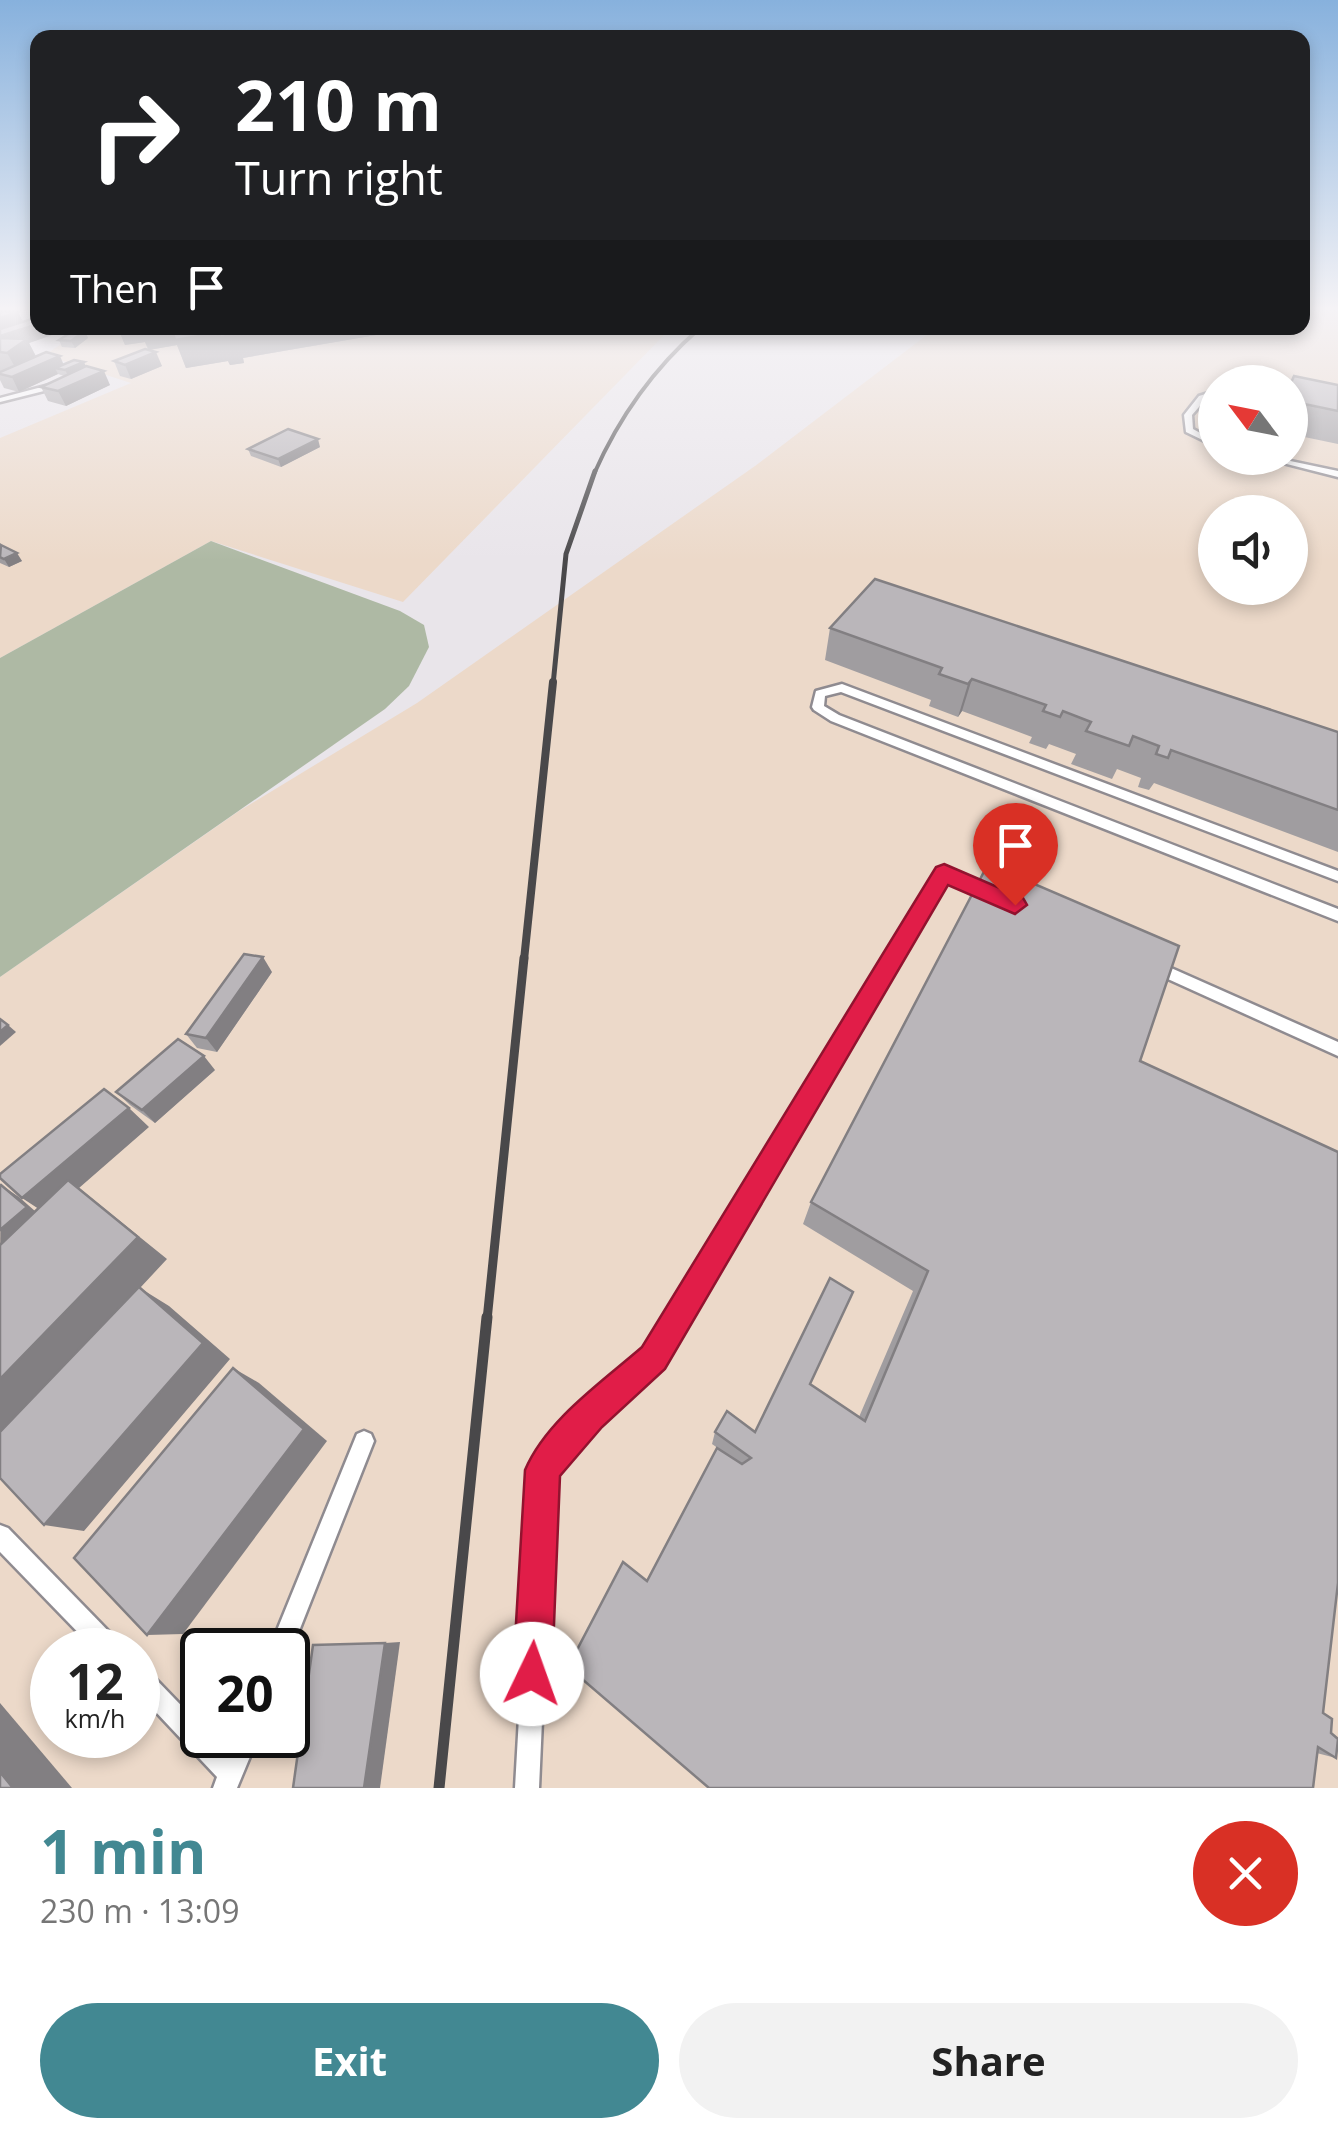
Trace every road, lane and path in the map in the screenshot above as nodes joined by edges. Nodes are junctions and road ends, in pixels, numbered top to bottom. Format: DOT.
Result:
graph roads {
  1 [pos="1198,403"];
  2 [pos="1198,435"];
  3 [pos="1308,467"];
  4 [pos="1338,474"];
  5 [pos="1338,876"];
  6 [pos="1015,905"];
  7 [pos="1338,915"];
  8 [pos="1141,961"];
  9 [pos="1338,1049"];
  10 [pos="364,1442"];
  11 [pos="0,1536"];
  12 [pos="90,1628"];
  13 [pos="290,1628"];
  14 [pos="160,1702"];
  15 [pos="228,1781"];
  16 [pos="527,1788"];
  1 -- 2 [label="lane"];
  3 -- 4 [label="lane"];
  5 -- 7 [label="lane"];
  6 -- 16 [label="lane"];
  8 -- 9 [label="lane"];
  10 -- 13 [label="lane"];
  11 -- 12 [label="lane"];
  14 -- 15 [label="lane"];
}
